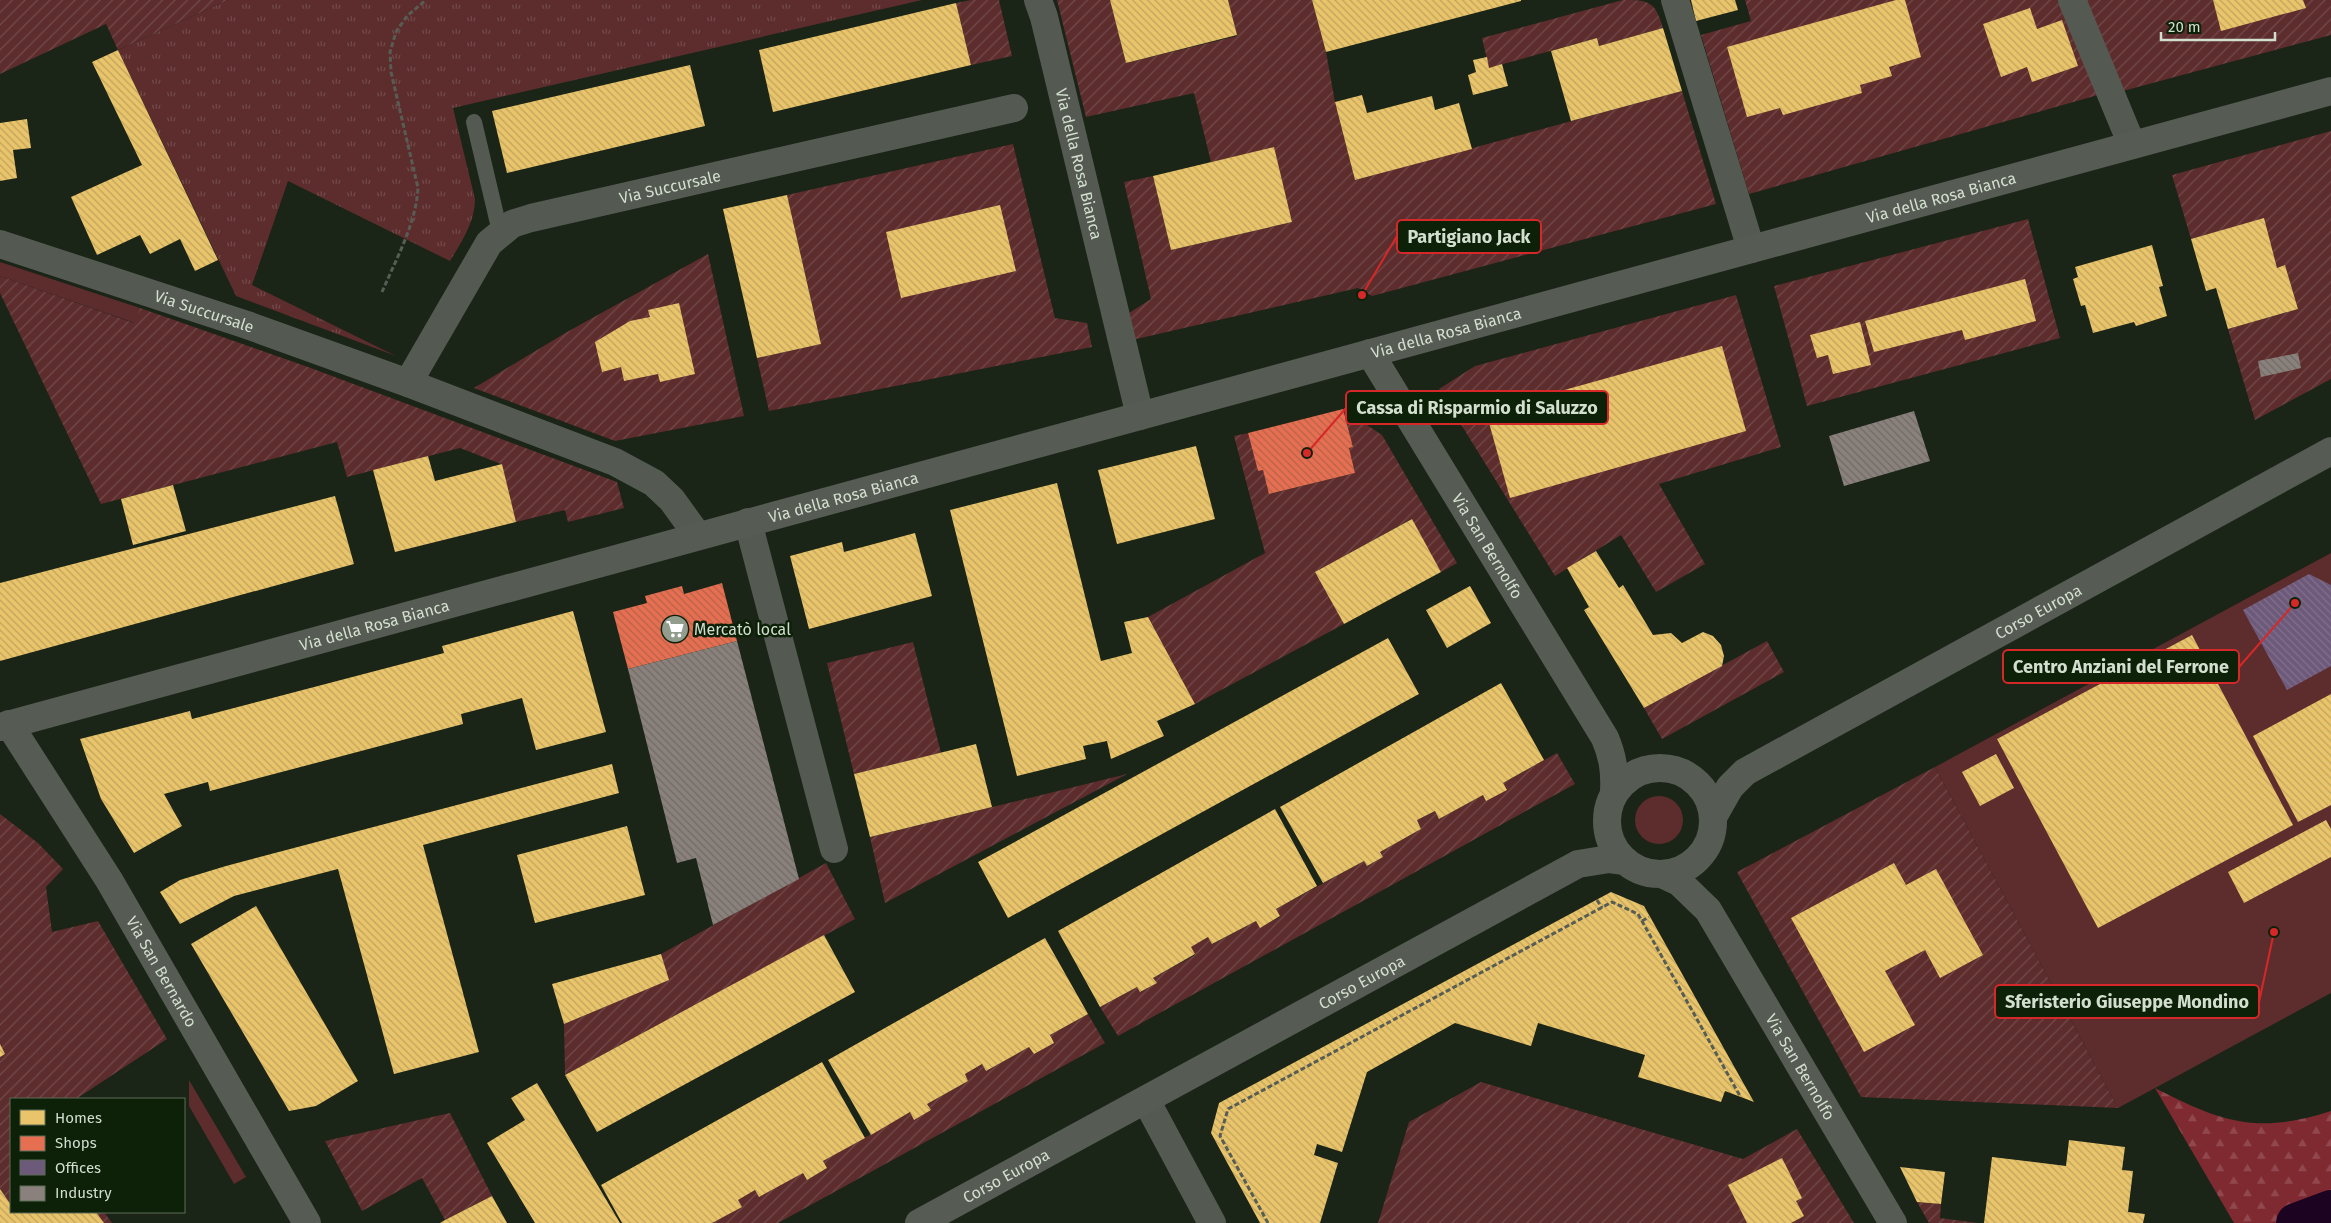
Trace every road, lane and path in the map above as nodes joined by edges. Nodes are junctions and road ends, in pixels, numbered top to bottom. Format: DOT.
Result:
graph roads {
  1 [pos="426,0"];
  2 [pos="1038,0"];
  3 [pos="1675,0"];
  4 [pos="2072,0"];
  5 [pos="2331,91"];
  6 [pos="1014,108"];
  7 [pos="474,122"];
  8 [pos="2132,145"];
  9 [pos="500,232"];
  10 [pos="0,244"];
  11 [pos="1751,249"];
  12 [pos="382,292"];
  13 [pos="1370,353"];
  14 [pos="408,382"];
  15 [pos="1140,416"];
  16 [pos="2331,451"];
  17 [pos="748,522"];
  18 [pos="698,536"];
  19 [pos="4,726"];
  20 [pos="1605,738"];
  21 [pos="1651,768"];
  22 [pos="1745,772"];
  23 [pos="1691,776"];
  24 [pos="1614,791"];
  25 [pos="1713,817"];
  26 [pos="1606,823"];
  27 [pos="834,849"];
  28 [pos="1702,853"];
  29 [pos="1625,861"];
  30 [pos="1578,864"];
  31 [pos="1664,875"];
  32 [pos="1597,900"];
  33 [pos="1602,908"];
  34 [pos="1708,910"];
  35 [pos="1650,917"];
  36 [pos="1642,921"];
  37 [pos="1740,1096"];
  38 [pos="1146,1100"];
  39 [pos="1220,1136"];
  40 [pos="1214,1139"];
  41 [pos="307,1223"];
  42 [pos="919,1223"];
  43 [pos="1212,1223"];
  44 [pos="1268,1223"];
  45 [pos="1893,1223"];
  1 -- 12 [label="path"];
  2 -- 15 [label="street, Via della Rosa Bianca"];
  3 -- 11 [label="street"];
  4 -- 8 [label="street"];
  5 -- 8 [label="street, Via della Rosa Bianca"];
  6 -- 9 [label="street, Via Succursale"];
  7 -- 9 [label="lane"];
  8 -- 11 [label="street, Via della Rosa Bianca"];
  9 -- 14 [label="street, Via Succursale"];
  10 -- 14 [label="street, Via Succursale"];
  11 -- 13 [label="street, Via della Rosa Bianca"];
  13 -- 15 [label="street, Via della Rosa Bianca"];
  13 -- 20 [label="street, Via San Bernolfo"];
  14 -- 18 [label="street, Via Succursale"];
  15 -- 17 [label="street, Via della Rosa Bianca"];
  16 -- 22 [label="street, Corso Europa"];
  17 -- 18 [label="street, Via della Rosa Bianca"];
  17 -- 27 [label="street, Via della Rosa Bianca"];
  18 -- 19 [label="street, Via della Rosa Bianca"];
  19 -- 41 [label="street, Via San Bernardo"];
  20 -- 21 [label="street, Via San Bernolfo"];
  20 -- 24 [label="street, Via San Bernolfo"];
  21 -- 23 [label="street, Corso Europa"];
  21 -- 24 [label="street, Corso Europa"];
  22 -- 23 [label="street, Corso Europa"];
  22 -- 25 [label="street, Corso Europa"];
  23 -- 25 [label="street, Corso Europa"];
  24 -- 26 [label="street, Corso Europa"];
  25 -- 28 [label="street, Corso Europa"];
  26 -- 29 [label="street, Corso Europa"];
  26 -- 30 [label="street, Corso Europa"];
  28 -- 31 [label="street, Corso Europa"];
  28 -- 34 [label="street, Via San Bernolfo"];
  29 -- 30 [label="street, Corso Europa"];
  29 -- 31 [label="street, Corso Europa"];
  30 -- 38 [label="street, Corso Europa"];
  31 -- 34 [label="street, Via San Bernolfo"];
  32 -- 33 [label="path"];
  33 -- 36 [label="path"];
  33 -- 39 [label="path"];
  34 -- 45 [label="street, Via San Bernolfo"];
  35 -- 36 [label="path"];
  36 -- 37 [label="path"];
  38 -- 42 [label="street, Corso Europa"];
  38 -- 43 [label="street"];
  39 -- 40 [label="path"];
  39 -- 44 [label="path"];
}
